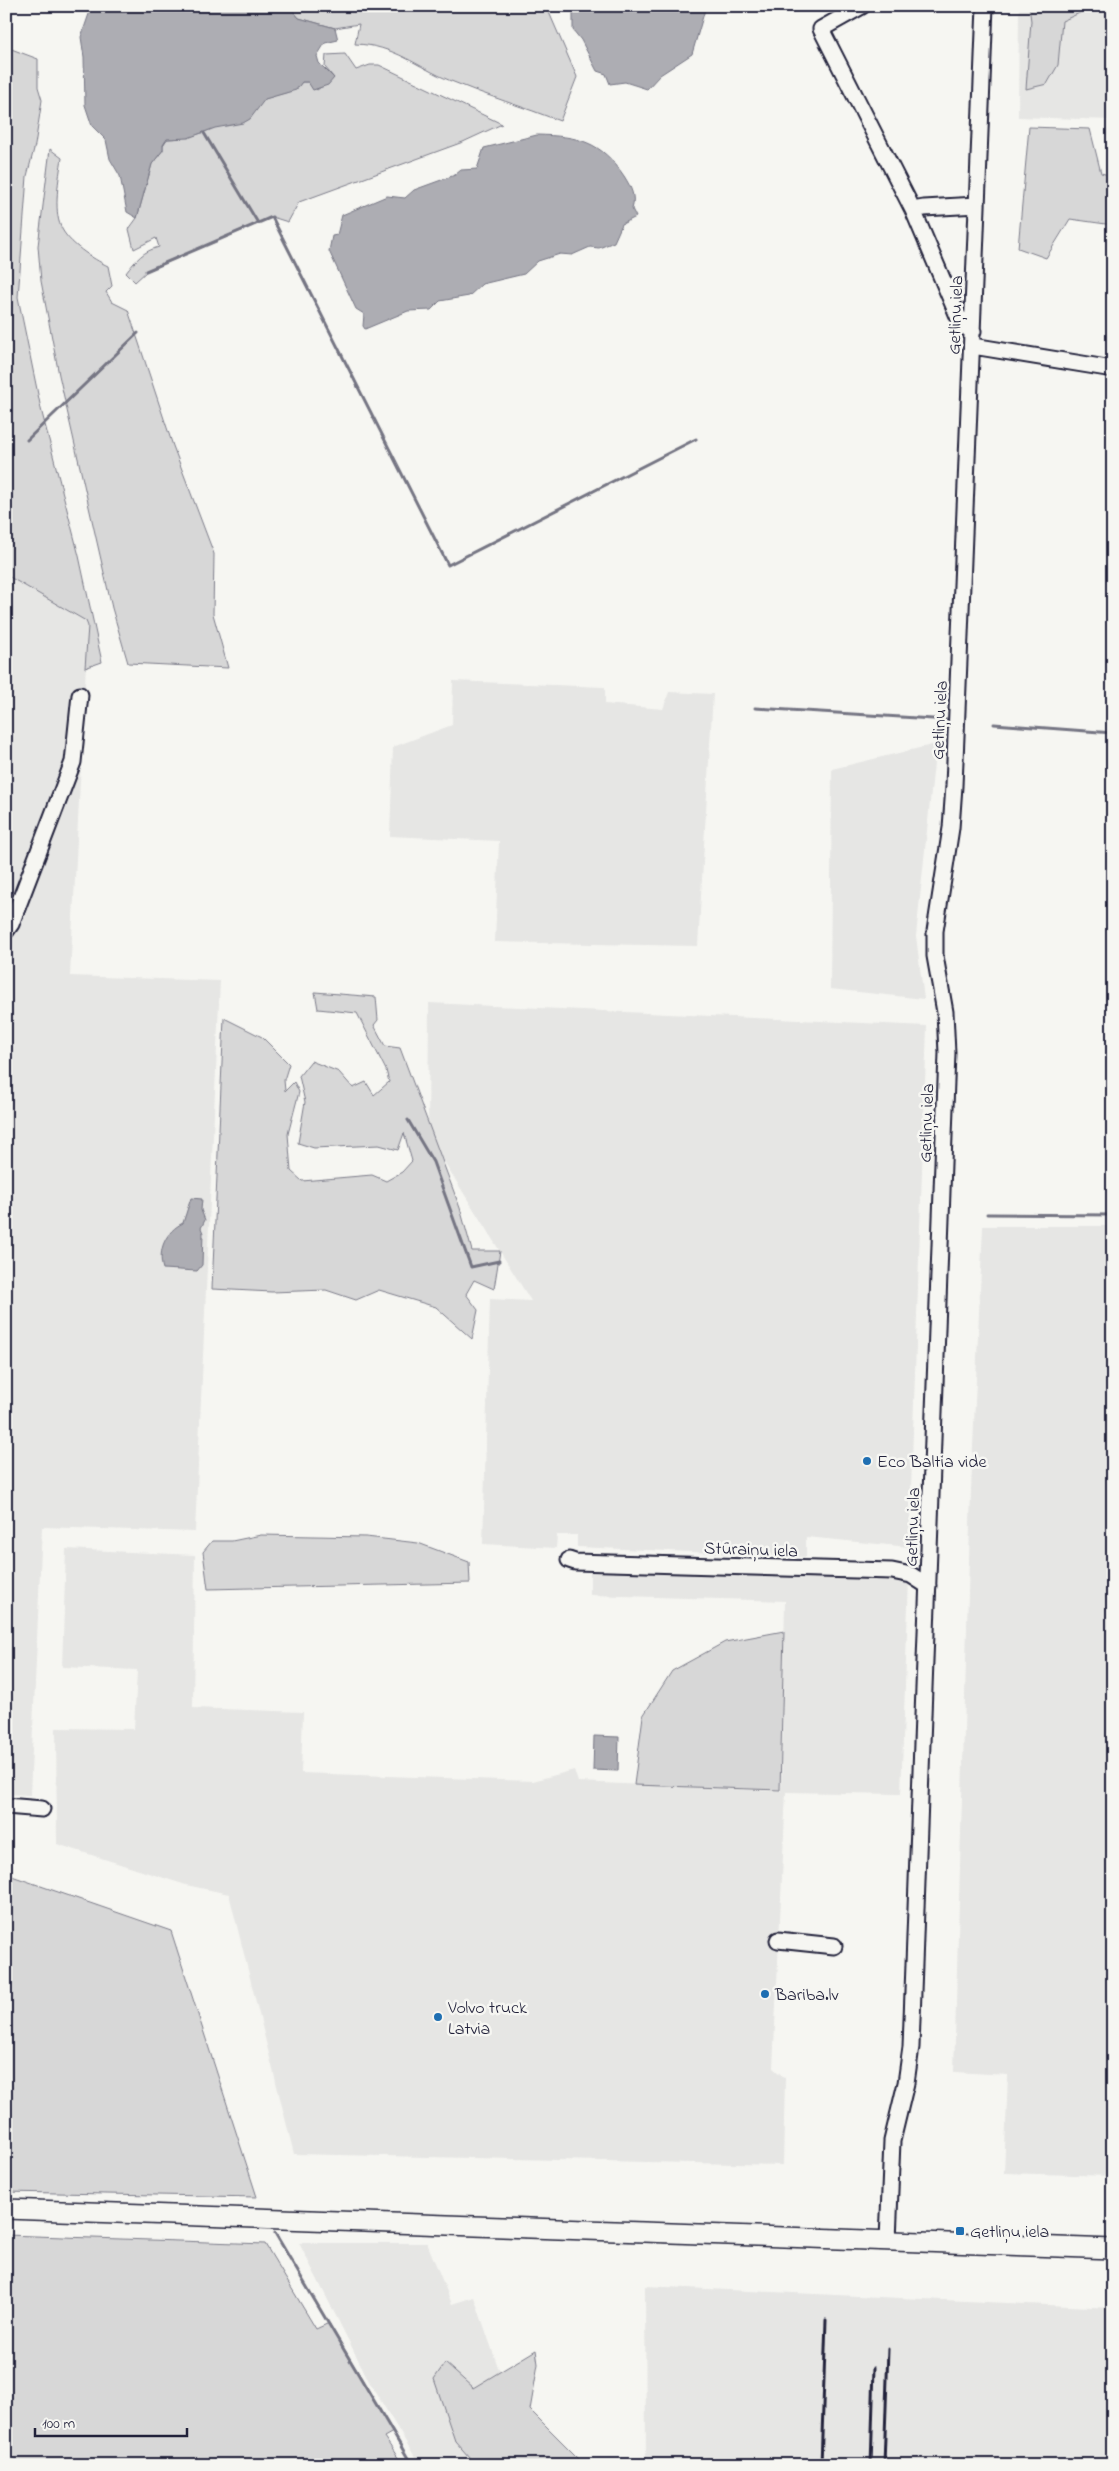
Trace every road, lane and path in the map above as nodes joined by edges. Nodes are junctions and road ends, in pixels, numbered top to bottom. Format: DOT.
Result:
graph roads {
  1 [pos="862,6"];
  2 [pos="985,6"];
  3 [pos="978,205"];
  4 [pos="913,210"];
  5 [pos="973,339"];
  6 [pos="1113,369"];
  7 [pos="80,695"];
  8 [pos="6,931"];
  9 [pos="569,1560"];
  10 [pos="928,1586"];
  11 [pos="6,1806"];
  12 [pos="42,1809"];
  13 [pos="778,1940"];
  14 [pos="834,1946"];
  15 [pos="6,2209"];
  16 [pos="888,2240"];
  17 [pos="1113,2249"];
  1 -- 4 [label="street"];
  2 -- 3 [label="street, Getliņu iela"];
  3 -- 4 [label="street"];
  3 -- 5 [label="street, Getliņu iela"];
  4 -- 5 [label="street"];
  5 -- 6 [label="street"];
  5 -- 10 [label="street, Getliņu iela"];
  7 -- 8 [label="street"];
  9 -- 10 [label="street, Stūraiņu iela"];
  10 -- 16 [label="street, Getliņu iela"];
  11 -- 12 [label="street"];
  13 -- 14 [label="street"];
  15 -- 16 [label="main road"];
  16 -- 17 [label="main road"];
}
